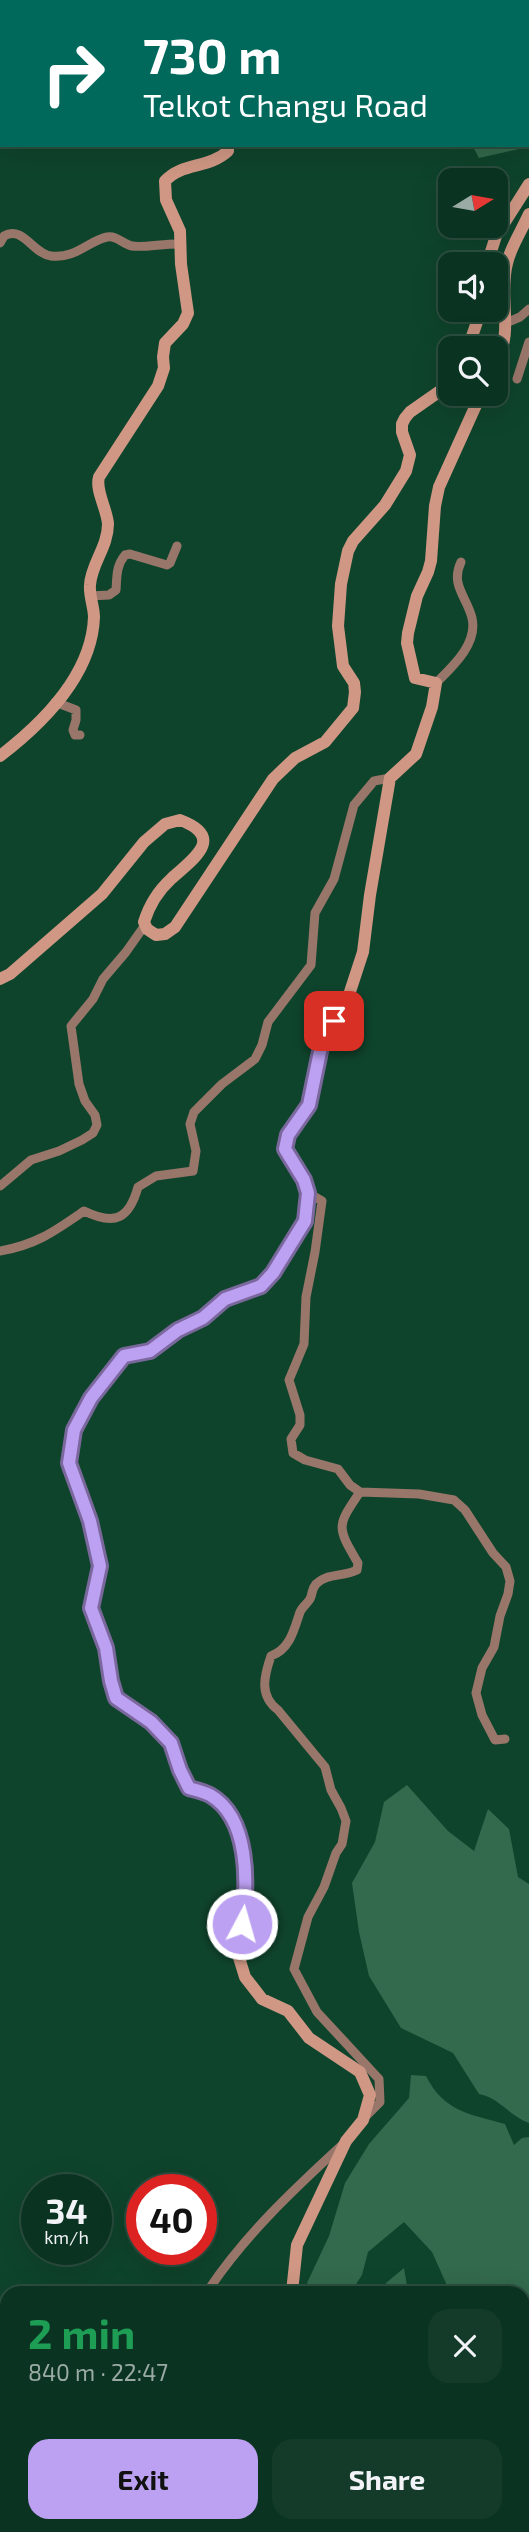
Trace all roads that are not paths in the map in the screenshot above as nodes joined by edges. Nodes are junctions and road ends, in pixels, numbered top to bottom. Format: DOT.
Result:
graph roads {
  1 [pos="228,147"];
  2 [pos="529,184"];
  3 [pos="529,214"];
  4 [pos="0,243"];
  5 [pos="181,244"];
  6 [pos="491,252"];
  7 [pos="529,309"];
  8 [pos="506,323"];
  9 [pos="506,336"];
  10 [pos="529,342"];
  11 [pos="517,379"];
  12 [pos="438,392"];
  13 [pos="476,406"];
  14 [pos="177,546"];
  15 [pos="461,562"];
  16 [pos="90,596"];
  17 [pos="436,683"];
  18 [pos="55,702"];
  19 [pos="80,735"];
  20 [pos="0,756"];
  21 [pos="390,778"];
  22 [pos="145,925"];
  23 [pos="0,979"];
  24 [pos="0,1186"];
  25 [pos="308,1193"];
  26 [pos="0,1251"];
  27 [pos="360,1492"];
  28 [pos="505,1739"];
  29 [pos="363,2120"];
  30 [pos="346,2141"];
  31 [pos="211,2286"];
  32 [pos="293,2286"];
  1 -- 5 [label="street"];
  2 -- 6 [label="street"];
  3 -- 8 [label="street"];
  4 -- 5 [label="street"];
  5 -- 16 [label="street"];
  7 -- 8 [label="street"];
  8 -- 9 [label="street"];
  10 -- 11 [label="street"];
  12 -- 22 [label="street"];
  13 -- 17 [label="street"];
  14 -- 16 [label="street"];
  15 -- 17 [label="street"];
  16 -- 18 [label="street"];
  17 -- 21 [label="street"];
  18 -- 19 [label="street"];
  18 -- 20 [label="street"];
  21 -- 25 [label="street"];
  21 -- 26 [label="street"];
  22 -- 23 [label="street"];
  22 -- 24 [label="street"];
  25 -- 27 [label="street"];
  25 -- 29 [label="street"];
  27 -- 28 [label="street"];
  27 -- 29 [label="street"];
  29 -- 30 [label="street"];
  30 -- 31 [label="street"];
  30 -- 32 [label="street"];
}
